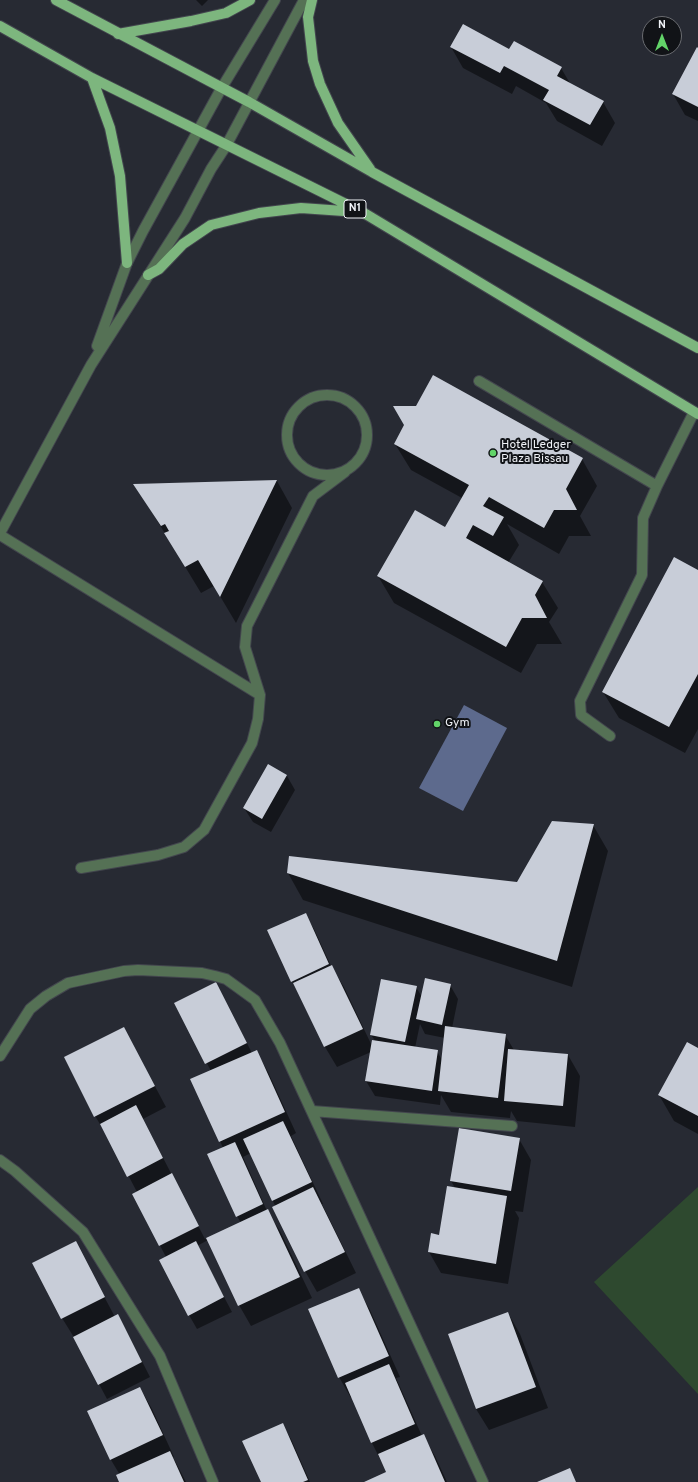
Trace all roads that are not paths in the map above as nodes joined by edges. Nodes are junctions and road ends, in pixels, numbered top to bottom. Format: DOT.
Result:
graph roads {
  1 [pos="56,0"];
  2 [pos="250,0"];
  3 [pos="276,0"];
  4 [pos="304,0"];
  5 [pos="312,0"];
  6 [pos="0,26"];
  7 [pos="118,34"];
  8 [pos="92,78"];
  9 [pos="221,89"];
  10 [pos="249,102"];
  11 [pos="198,132"];
  12 [pos="226,146"];
  13 [pos="372,172"];
  14 [pos="364,213"];
  15 [pos="127,263"];
  16 [pos="148,275"];
  17 [pos="698,348"];
  18 [pos="91,365"];
  19 [pos="479,381"];
  20 [pos="696,413"];
  21 [pos="345,472"];
  22 [pos="657,486"];
  23 [pos="0,534"];
  24 [pos="260,695"];
  25 [pos="610,736"];
  26 [pos="81,868"];
  27 [pos="0,1056"];
  28 [pos="312,1111"];
  29 [pos="512,1126"];
  30 [pos="0,1160"];
  31 [pos="213,1482"];
  32 [pos="483,1482"];
  1 -- 7 [label="main road"];
  2 -- 7 [label="main road"];
  3 -- 9 [label="street"];
  4 -- 10 [label="street"];
  5 -- 13 [label="main road"];
  6 -- 8 [label="main road, N1"];
  7 -- 9 [label="main road"];
  8 -- 11 [label="main road, N1"];
  8 -- 15 [label="main road"];
  9 -- 10 [label="main road"];
  9 -- 11 [label="street"];
  10 -- 12 [label="street"];
  10 -- 13 [label="main road"];
  11 -- 12 [label="main road, N1"];
  11 -- 15 [label="street"];
  12 -- 14 [label="main road, N1"];
  12 -- 16 [label="street"];
  13 -- 17 [label="main road"];
  14 -- 16 [label="main road"];
  14 -- 20 [label="main road, N1"];
  15 -- 18 [label="street"];
  16 -- 18 [label="street"];
  18 -- 23 [label="street"];
  19 -- 22 [label="street"];
  20 -- 22 [label="street"];
  21 -- 21 [label="street"];
  21 -- 24 [label="street"];
  22 -- 25 [label="street"];
  23 -- 24 [label="street"];
  24 -- 26 [label="street"];
  27 -- 28 [label="street"];
  28 -- 29 [label="street"];
  28 -- 32 [label="street"];
  30 -- 31 [label="street"];
}
